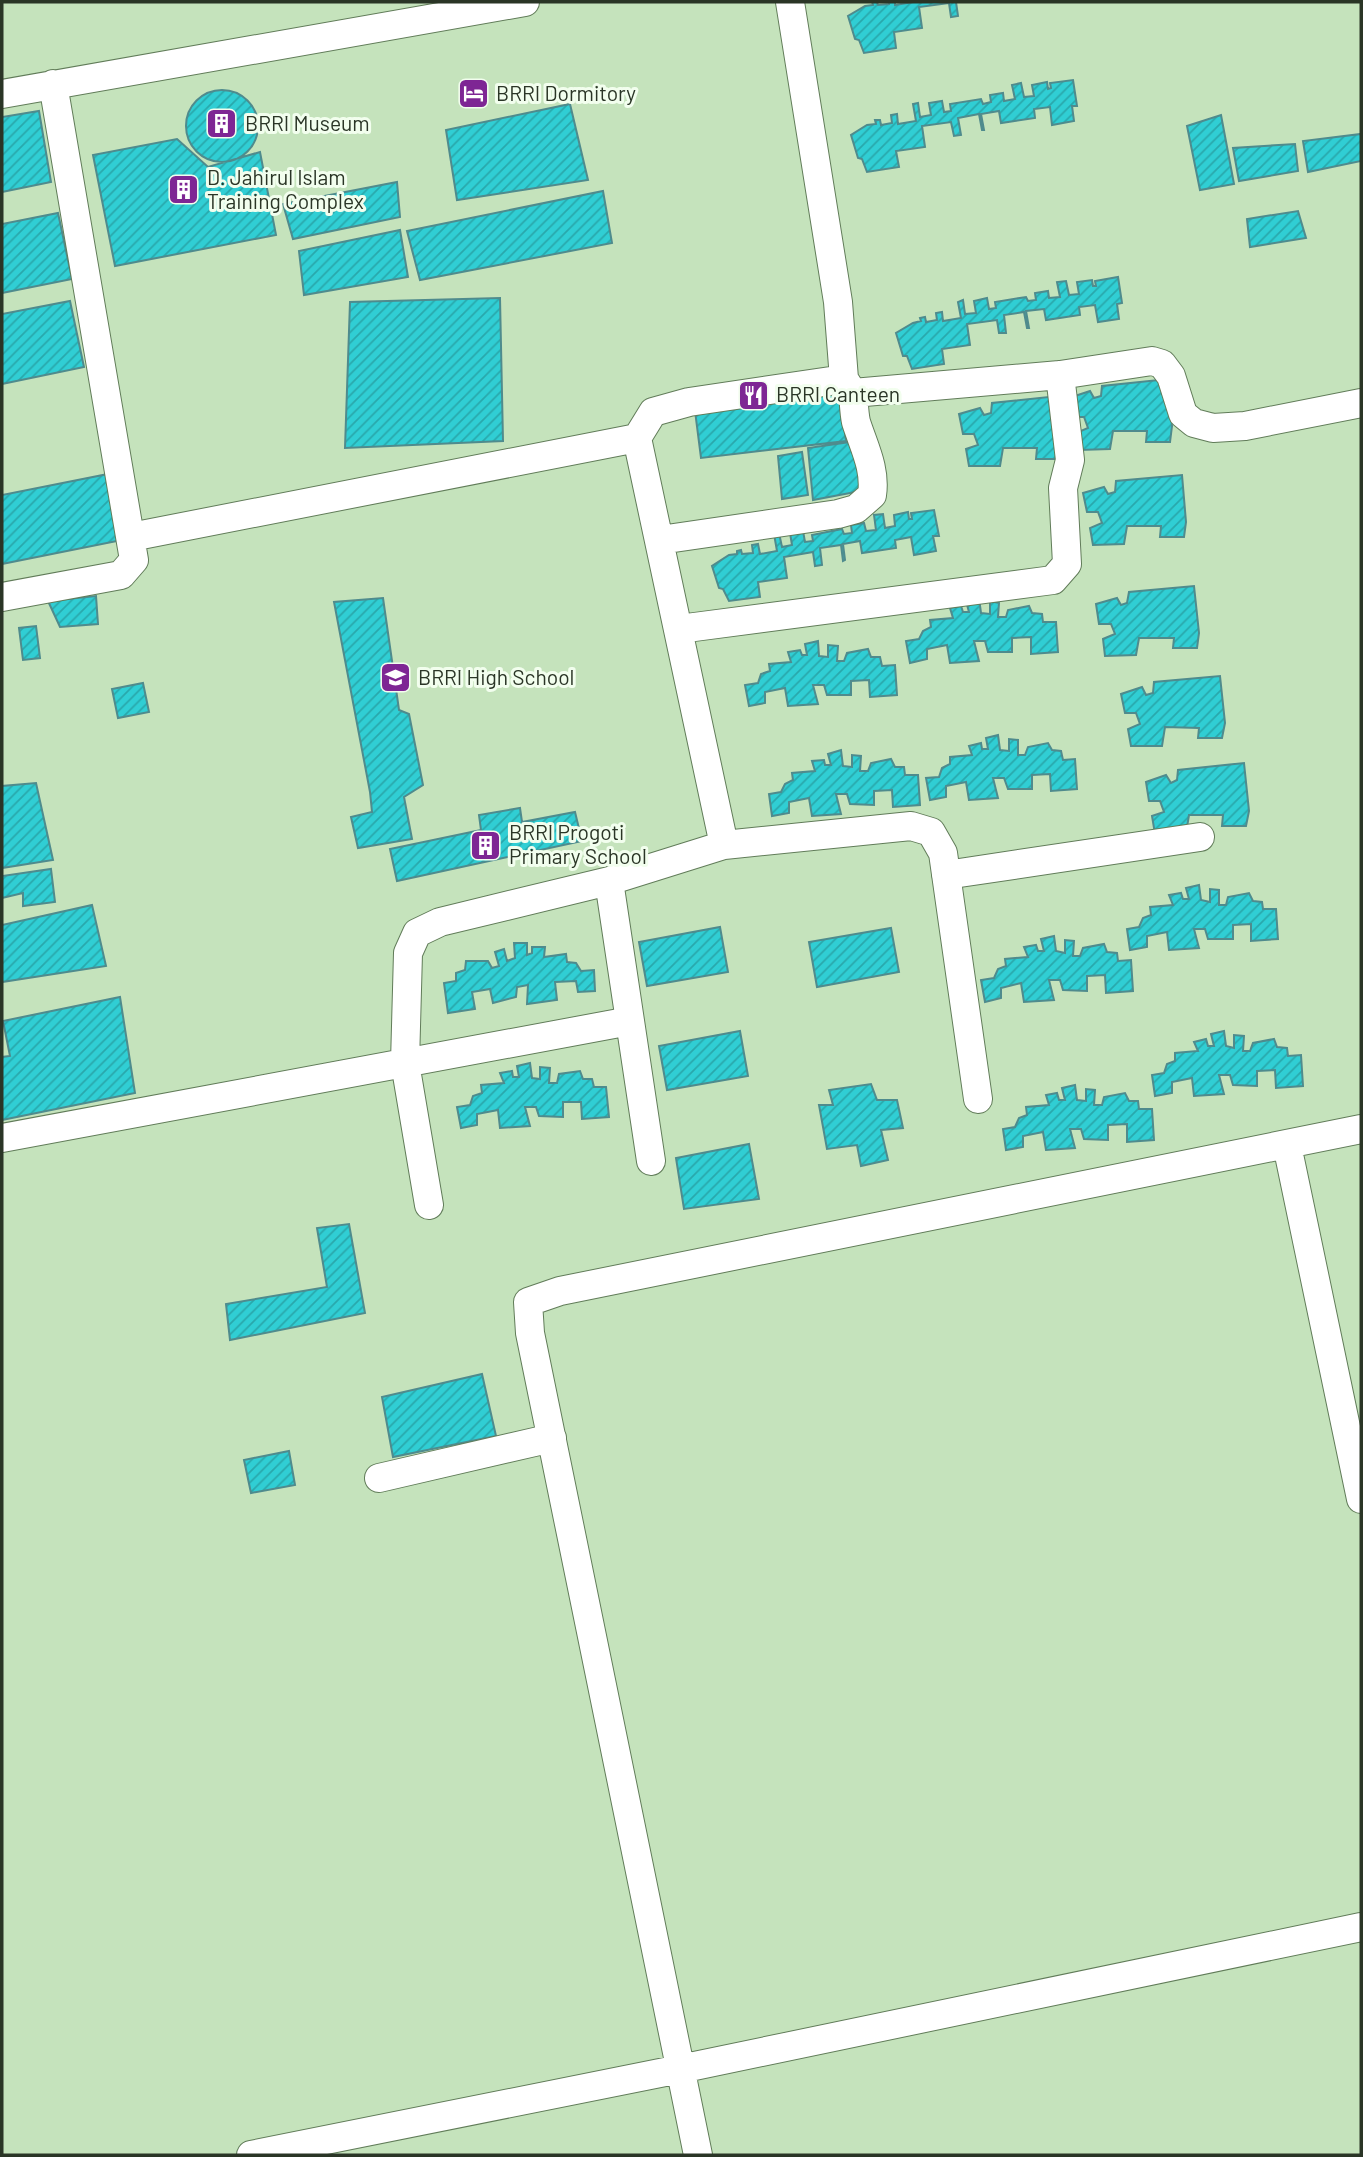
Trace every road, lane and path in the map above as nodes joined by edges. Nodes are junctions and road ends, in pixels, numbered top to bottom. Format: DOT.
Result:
graph roads {
  1 [pos="525,2"];
  2 [pos="790,2"];
  3 [pos="53,84"];
  4 [pos="2,94"];
  5 [pos="1060,375"];
  6 [pos="849,386"];
  7 [pos="1361,403"];
  8 [pos="638,438"];
  9 [pos="131,537"];
  10 [pos="660,540"];
  11 [pos="2,597"];
  12 [pos="679,629"];
  13 [pos="1200,837"];
  14 [pos="724,845"];
  15 [pos="946,875"];
  16 [pos="609,881"];
  17 [pos="630,1021"];
  18 [pos="405,1063"];
  19 [pos="978,1099"];
  20 [pos="1361,1129"];
  21 [pos="2,1138"];
  22 [pos="1287,1145"];
  23 [pos="652,1161"];
  24 [pos="429,1205"];
  25 [pos="552,1438"];
  26 [pos="379,1478"];
  27 [pos="1361,1499"];
  28 [pos="1361,1927"];
  29 [pos="680,2069"];
  30 [pos="251,2155"];
  31 [pos="698,2155"];
  1 -- 3 [label="street"];
  2 -- 6 [label="street"];
  3 -- 4 [label="street"];
  3 -- 9 [label="street"];
  5 -- 6 [label="street"];
  5 -- 7 [label="street"];
  5 -- 12 [label="street"];
  6 -- 8 [label="street"];
  6 -- 10 [label="street"];
  8 -- 9 [label="street"];
  8 -- 10 [label="street"];
  9 -- 11 [label="street"];
  10 -- 12 [label="street"];
  12 -- 14 [label="street"];
  13 -- 15 [label="street"];
  14 -- 15 [label="street"];
  14 -- 16 [label="street"];
  15 -- 19 [label="street"];
  16 -- 17 [label="street"];
  16 -- 18 [label="street"];
  17 -- 18 [label="street"];
  17 -- 23 [label="street"];
  18 -- 21 [label="street"];
  18 -- 24 [label="street"];
  20 -- 22 [label="street"];
  22 -- 25 [label="street"];
  22 -- 27 [label="street"];
  25 -- 26 [label="street"];
  25 -- 29 [label="street"];
  28 -- 29 [label="street"];
  29 -- 30 [label="street"];
  29 -- 31 [label="street"];
}
